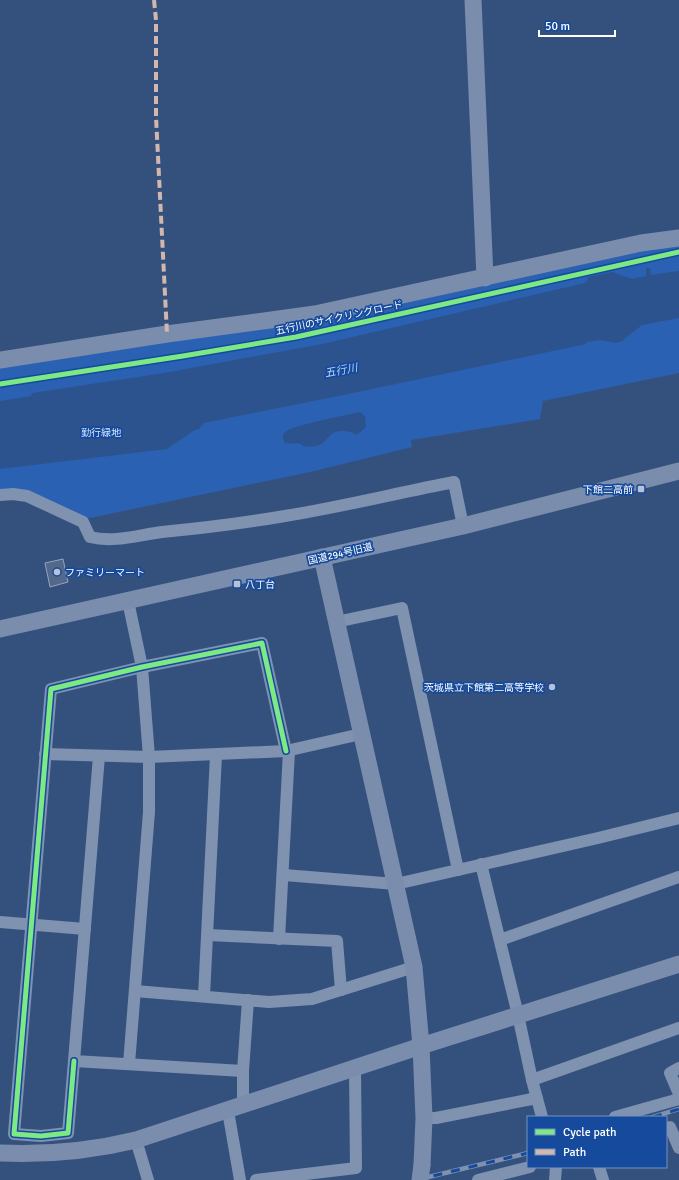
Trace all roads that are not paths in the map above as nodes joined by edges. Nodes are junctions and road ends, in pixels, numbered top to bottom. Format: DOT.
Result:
graph roads {
  1 [pos="473,0"];
  2 [pos="679,238"];
  3 [pos="485,278"];
  4 [pos="0,360"];
  5 [pos="679,471"];
  6 [pos="0,495"];
  7 [pos="464,526"];
  8 [pos="322,557"];
  9 [pos="128,601"];
  10 [pos="336,622"];
  11 [pos="0,629"];
  12 [pos="142,667"];
  13 [pos="361,734"];
  14 [pos="288,751"];
  15 [pos="45,754"];
  16 [pos="216,755"];
  17 [pos="100,756"];
  18 [pos="149,757"];
  19 [pos="679,818"];
  20 [pos="481,864"];
  21 [pos="458,870"];
  22 [pos="284,875"];
  23 [pos="679,877"];
  24 [pos="396,884"];
  25 [pos="0,922"];
  26 [pos="31,925"];
  27 [pos="85,929"];
  28 [pos="208,935"];
  29 [pos="280,939"];
  30 [pos="500,940"];
  31 [pos="679,964"];
  32 [pos="414,967"];
  33 [pos="340,990"];
  34 [pos="135,991"];
  35 [pos="204,996"];
  36 [pos="248,1000"];
  37 [pos="518,1015"];
  38 [pos="679,1028"];
  39 [pos="422,1046"];
  40 [pos="74,1061"];
  41 [pos="129,1064"];
  42 [pos="679,1068"];
  43 [pos="355,1069"];
  44 [pos="243,1071"];
  45 [pos="532,1080"];
  46 [pos="679,1094"];
  47 [pos="537,1098"];
  48 [pos="679,1099"];
  49 [pos="235,1108"];
  50 [pos="542,1116"];
  51 [pos="619,1116"];
  52 [pos="424,1118"];
  53 [pos="672,1126"];
  54 [pos="136,1140"];
  55 [pos="679,1148"];
  56 [pos="0,1153"];
  57 [pos="527,1168"];
  58 [pos="556,1168"];
  59 [pos="599,1168"];
  60 [pos="421,1172"];
  61 [pos="148,1180"];
  62 [pos="240,1180"];
  63 [pos="256,1180"];
  64 [pos="478,1180"];
  65 [pos="555,1180"];
  66 [pos="603,1180"];
  1 -- 3 [label="street"];
  2 -- 3 [label="street"];
  3 -- 4 [label="street"];
  5 -- 7 [label="street, 国道294号旧道"];
  6 -- 7 [label="street"];
  7 -- 8 [label="street, 国道294号旧道"];
  8 -- 9 [label="street, 国道294号旧道"];
  8 -- 10 [label="street"];
  9 -- 11 [label="street, 国道294号旧道"];
  9 -- 12 [label="street"];
  10 -- 13 [label="street"];
  10 -- 21 [label="street"];
  12 -- 14 [label="street"];
  12 -- 15 [label="street"];
  12 -- 18 [label="street"];
  13 -- 14 [label="street"];
  13 -- 24 [label="street"];
  14 -- 16 [label="street"];
  14 -- 22 [label="street"];
  15 -- 17 [label="street"];
  15 -- 26 [label="street"];
  16 -- 18 [label="street"];
  16 -- 28 [label="street"];
  17 -- 18 [label="street"];
  17 -- 27 [label="street"];
  18 -- 34 [label="street"];
  19 -- 20 [label="street"];
  20 -- 21 [label="street"];
  20 -- 30 [label="street"];
  21 -- 24 [label="street"];
  22 -- 24 [label="street"];
  22 -- 29 [label="street"];
  23 -- 30 [label="street"];
  24 -- 32 [label="street"];
  25 -- 26 [label="street"];
  26 -- 27 [label="street"];
  26 -- 40 [label="street"];
  27 -- 40 [label="street"];
  28 -- 29 [label="street"];
  28 -- 35 [label="street"];
  29 -- 33 [label="street"];
  30 -- 37 [label="street"];
  31 -- 37 [label="street"];
  32 -- 33 [label="street"];
  32 -- 39 [label="street"];
  33 -- 36 [label="street"];
  34 -- 35 [label="street"];
  34 -- 41 [label="street"];
  35 -- 36 [label="street"];
  36 -- 44 [label="street"];
  37 -- 39 [label="street"];
  37 -- 45 [label="street"];
  38 -- 45 [label="street"];
  39 -- 43 [label="street"];
  39 -- 52 [label="street"];
  40 -- 41 [label="street"];
  41 -- 44 [label="street"];
  42 -- 46 [label="street"];
  43 -- 49 [label="street"];
  43 -- 63 [label="street"];
  44 -- 49 [label="street"];
  45 -- 47 [label="street"];
  47 -- 50 [label="street"];
  47 -- 52 [label="street"];
  48 -- 51 [label="street"];
  49 -- 54 [label="street"];
  49 -- 62 [label="street"];
  52 -- 60 [label="street"];
  53 -- 55 [label="street"];
  54 -- 56 [label="street"];
  54 -- 61 [label="street"];
  57 -- 64 [label="street"];
  58 -- 65 [label="street"];
  59 -- 66 [label="street"];
}
